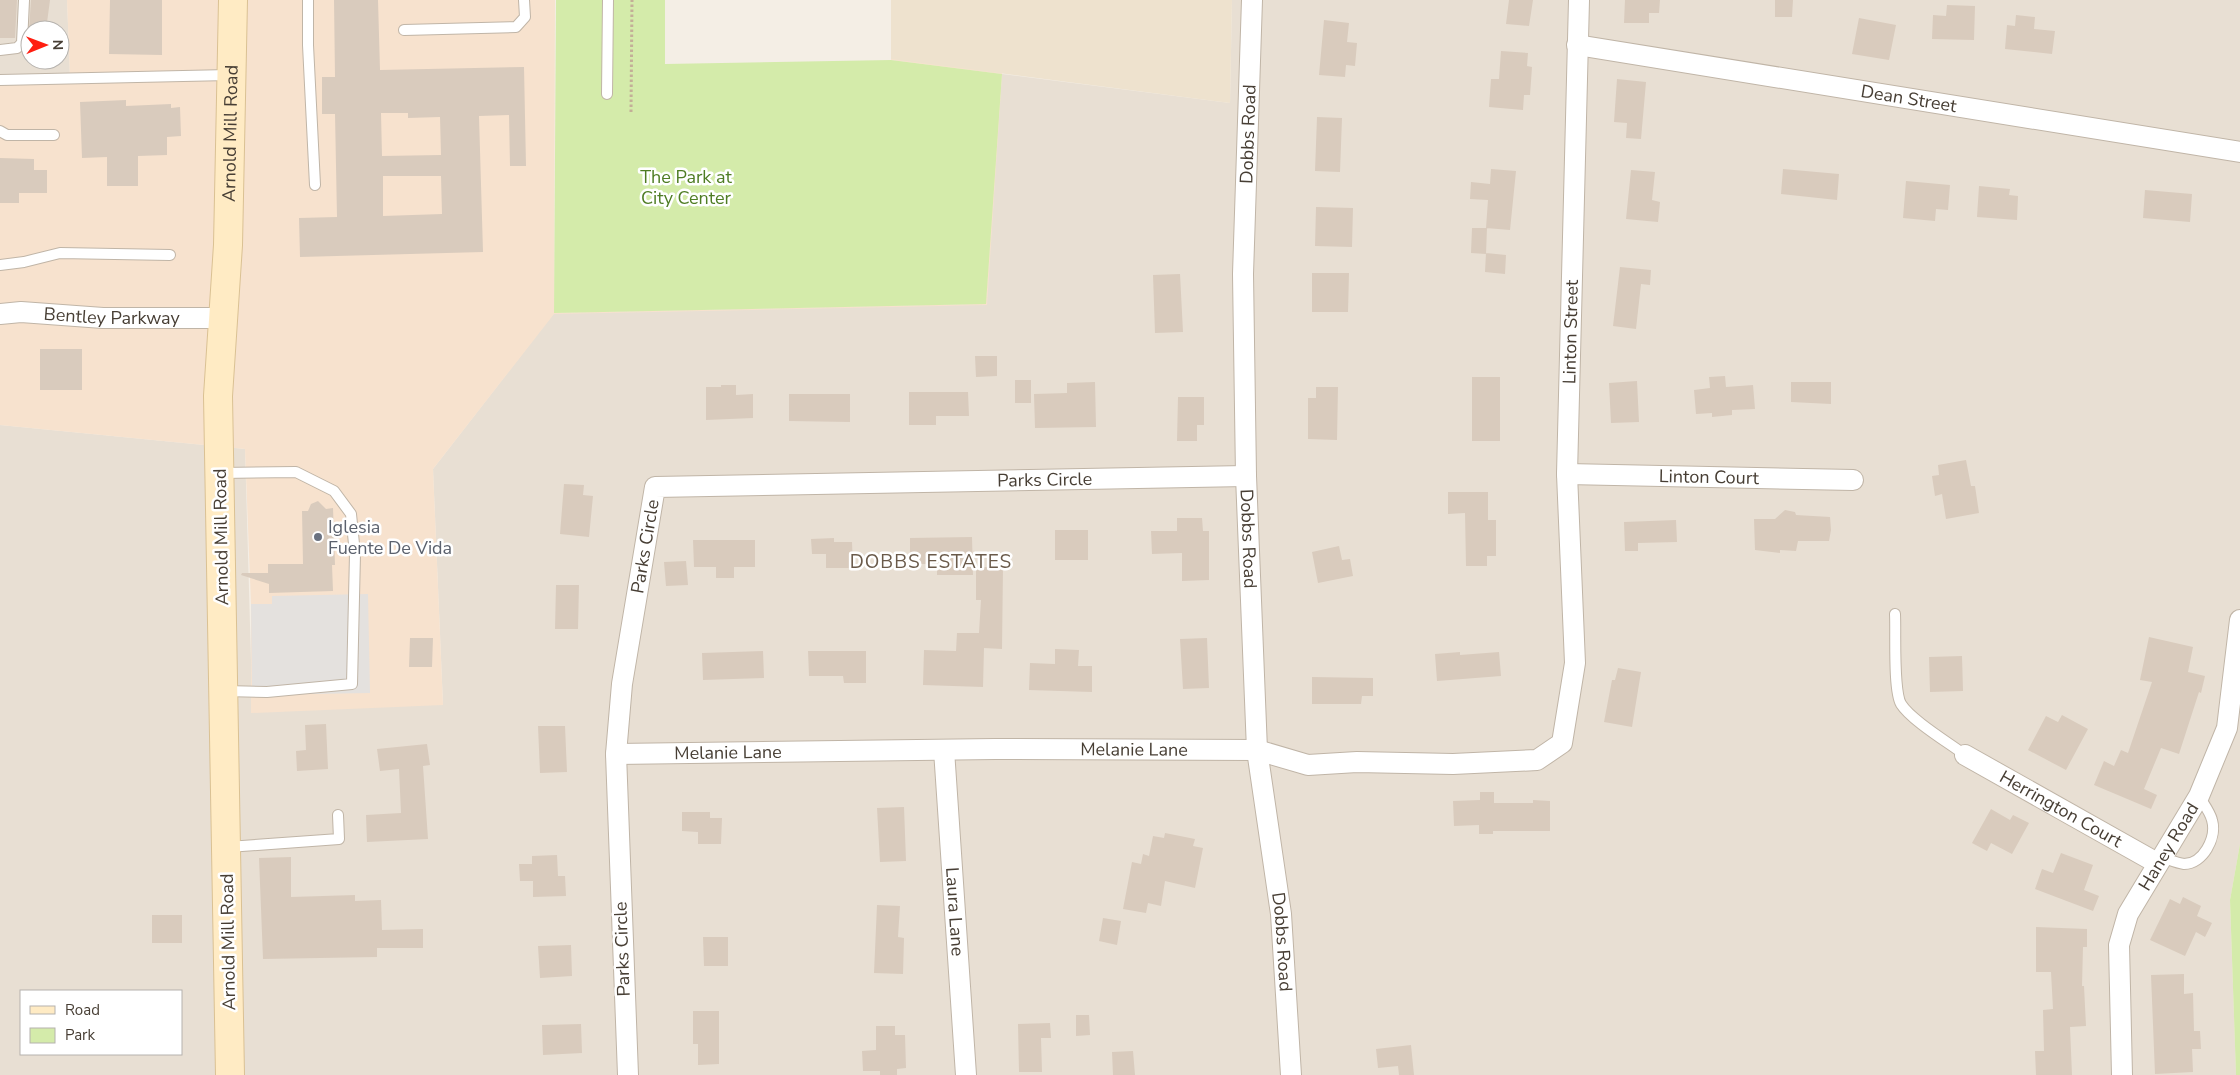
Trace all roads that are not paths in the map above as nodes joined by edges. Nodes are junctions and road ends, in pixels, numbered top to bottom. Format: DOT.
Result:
graph roads {
  1 [pos="24,0"];
  2 [pos="233,0"];
  3 [pos="308,0"];
  4 [pos="524,0"];
  5 [pos="608,0"];
  6 [pos="1252,0"];
  7 [pos="1579,0"];
  8 [pos="404,30"];
  9 [pos="1577,45"];
  10 [pos="0,50"];
  11 [pos="233,75"];
  12 [pos="0,80"];
  13 [pos="607,94"];
  14 [pos="0,131"];
  15 [pos="54,135"];
  16 [pos="2240,152"];
  17 [pos="315,186"];
  18 [pos="170,255"];
  19 [pos="0,265"];
  20 [pos="0,314"];
  21 [pos="224,318"];
  22 [pos="220,473"];
  23 [pos="1567,474"];
  24 [pos="1246,476"];
  25 [pos="1853,480"];
  26 [pos="1895,614"];
  27 [pos="2240,620"];
  28 [pos="1575,663"];
  29 [pos="224,691"];
  30 [pos="944,750"];
  31 [pos="1256,750"];
  32 [pos="616,754"];
  33 [pos="1965,755"];
  34 [pos="2199,796"];
  35 [pos="338,815"];
  36 [pos="226,847"];
  37 [pos="2159,860"];
  38 [pos="230,1075"];
  39 [pos="628,1075"];
  40 [pos="966,1075"];
  41 [pos="1291,1075"];
  42 [pos="2122,1075"];
  1 -- 10 [label="lane"];
  2 -- 11 [label="main road, Arnold Mill Road"];
  3 -- 17 [label="lane"];
  4 -- 8 [label="lane"];
  5 -- 13 [label="lane"];
  6 -- 24 [label="street, Dobbs Road"];
  7 -- 9 [label="street, Linton Street"];
  9 -- 16 [label="street, Dean Street"];
  9 -- 23 [label="street, Linton Street"];
  11 -- 12 [label="lane"];
  11 -- 21 [label="main road, Arnold Mill Road"];
  14 -- 15 [label="lane"];
  18 -- 19 [label="lane"];
  20 -- 21 [label="street, Bentley Parkway"];
  21 -- 22 [label="main road, Arnold Mill Road"];
  22 -- 29 [label="main road, Arnold Mill Road"];
  22 -- 29 [label="lane"];
  23 -- 25 [label="street, Linton Court"];
  23 -- 28 [label="street, Linton Street"];
  24 -- 31 [label="street, Dobbs Road"];
  24 -- 32 [label="street, Parks Circle"];
  26 -- 33 [label="lane"];
  27 -- 34 [label="street, Haney Road"];
  28 -- 31 [label="street, Melanie Lane"];
  29 -- 36 [label="main road, Arnold Mill Road"];
  30 -- 31 [label="street, Melanie Lane"];
  30 -- 32 [label="street, Melanie Lane"];
  30 -- 40 [label="street, Laura Lane"];
  31 -- 41 [label="street, Dobbs Road"];
  32 -- 39 [label="street, Parks Circle"];
  33 -- 37 [label="street, Herrington Court"];
  34 -- 37 [label="street, Haney Road"];
  34 -- 37 [label="lane"];
  35 -- 36 [label="lane"];
  36 -- 38 [label="main road, Arnold Mill Road"];
  37 -- 42 [label="street, Haney Road"];
}
